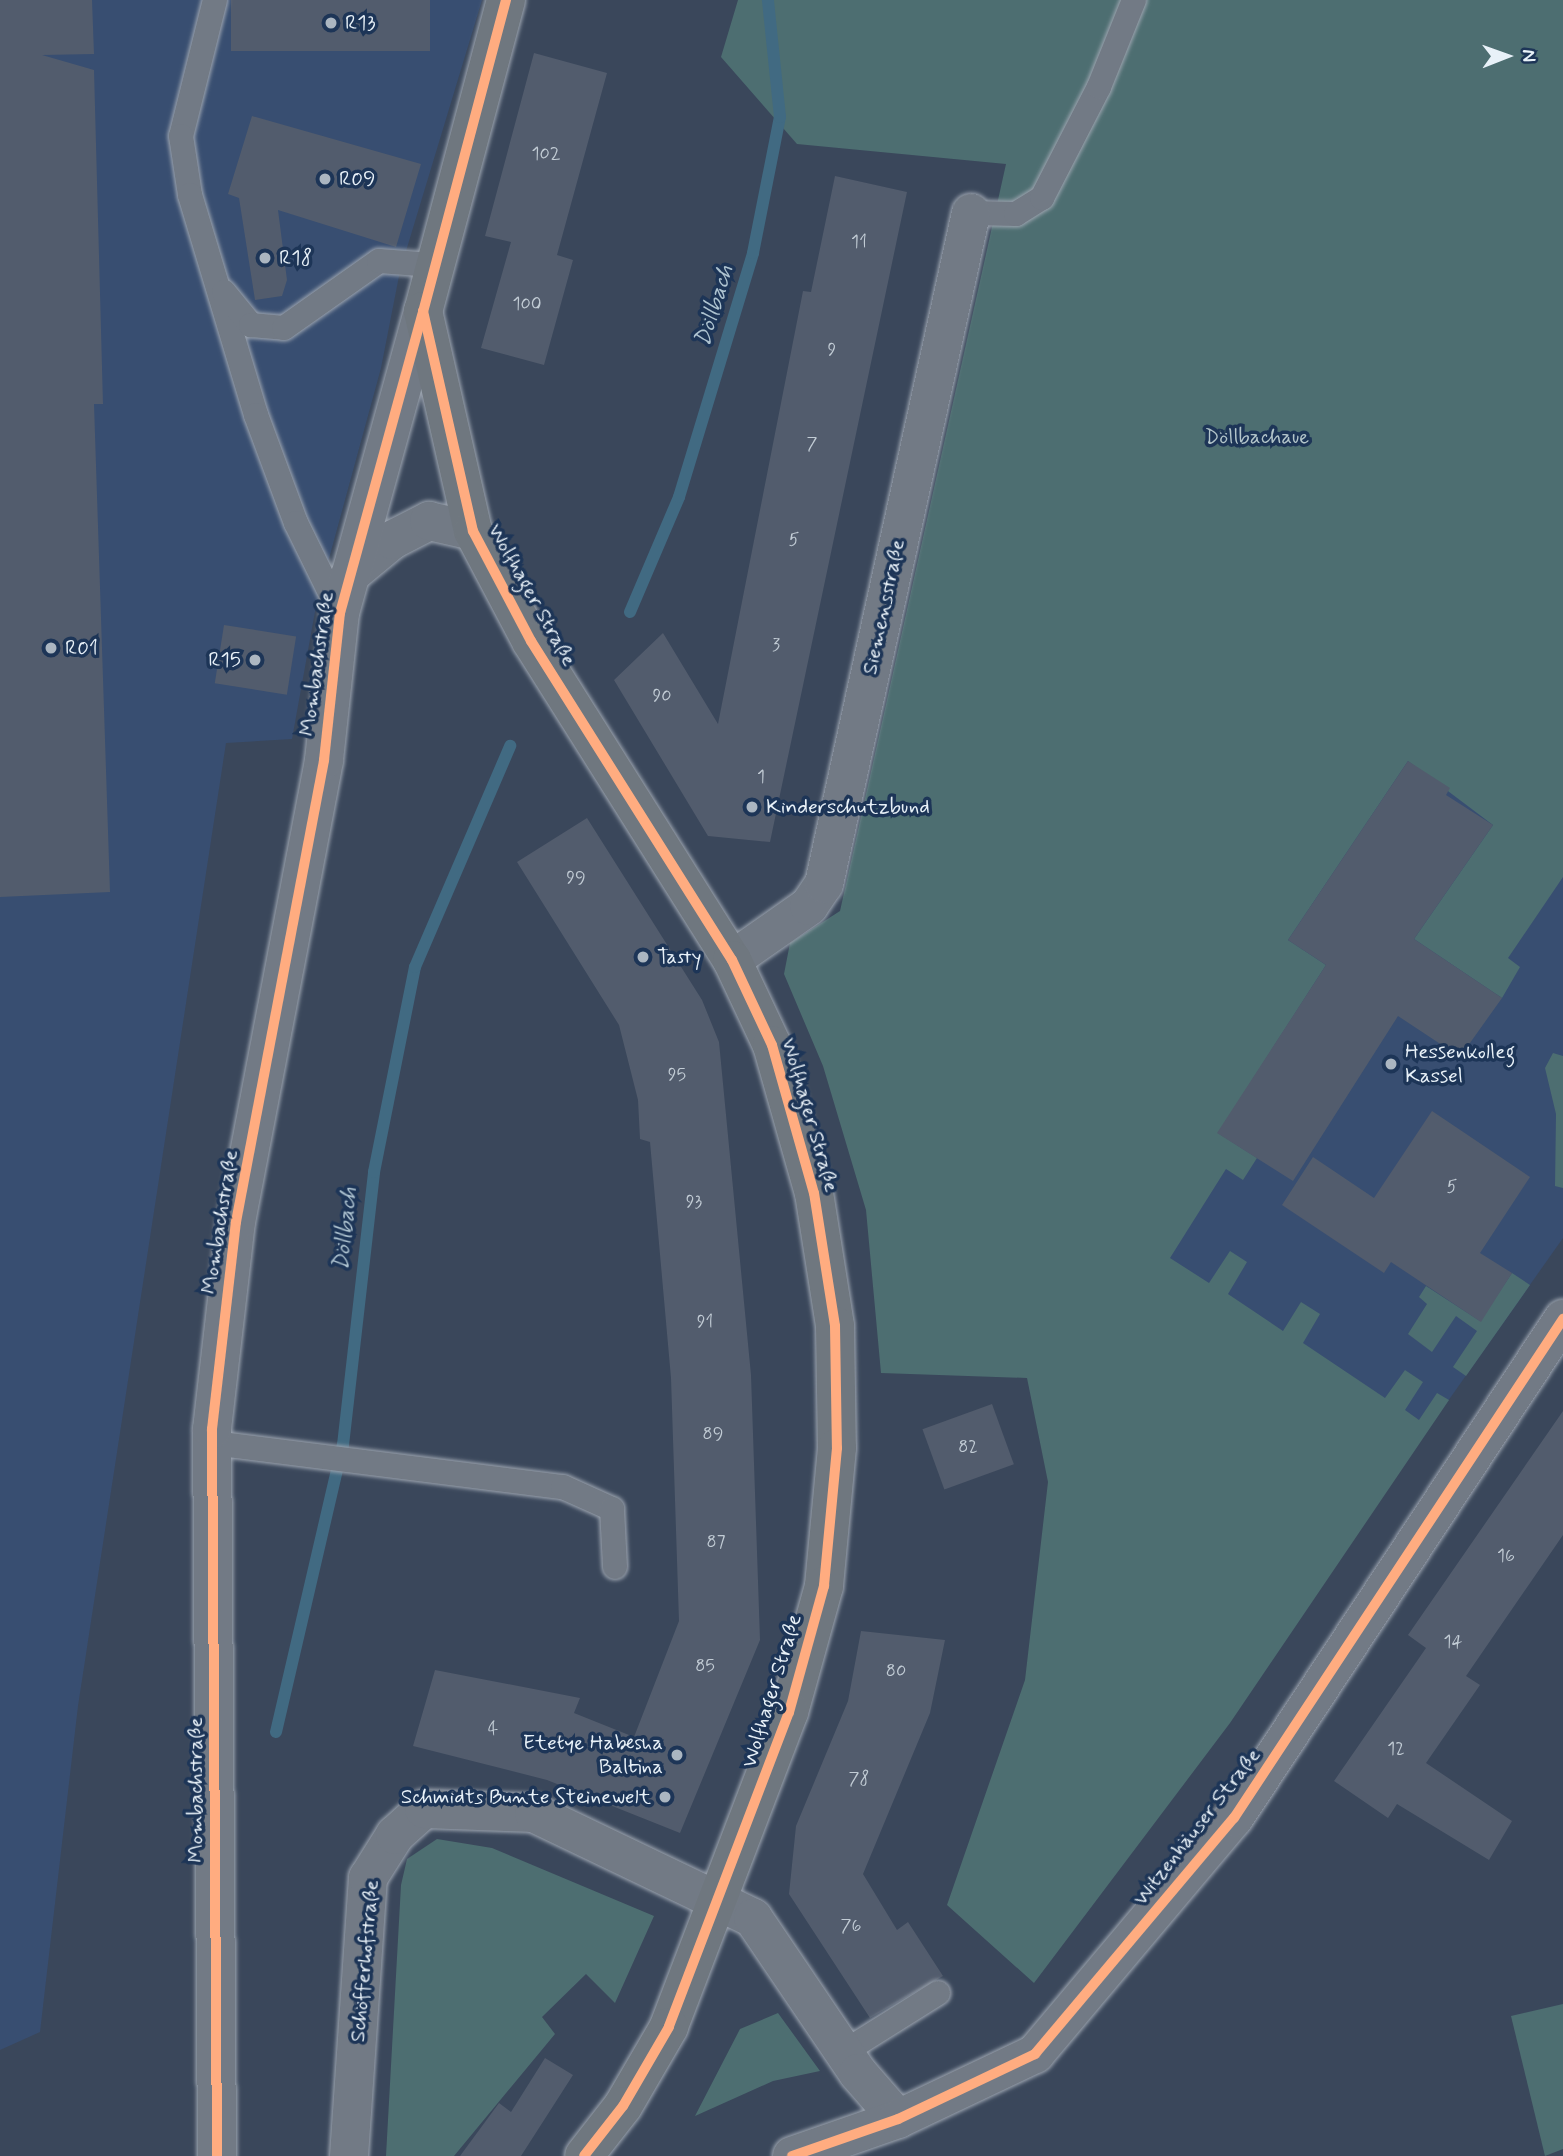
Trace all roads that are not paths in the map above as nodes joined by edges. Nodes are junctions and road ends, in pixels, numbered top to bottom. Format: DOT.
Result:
graph roads {
  1 [pos="215,0"];
  2 [pos="506,0"];
  3 [pos="1134,0"];
  4 [pos="971,213"];
  5 [pos="433,265"];
  6 [pos="218,286"];
  7 [pos="423,311"];
  8 [pos="473,531"];
  9 [pos="350,575"];
  10 [pos="340,613"];
  11 [pos="732,960"];
  12 [pos="1563,1319"];
  13 [pos="213,1443"];
  14 [pos="615,1567"];
  15 [pos="721,1902"];
  16 [pos="938,1993"];
  17 [pos="844,2052"];
  18 [pos="898,2119"];
  19 [pos="217,2156"];
  20 [pos="349,2156"];
  21 [pos="584,2156"];
  22 [pos="792,2156"];
  1 -- 6 [label="lane"];
  2 -- 5 [label="main road, Wolfhager Straße"];
  3 -- 4 [label="lane"];
  4 -- 11 [label="street, Siemensstraße"];
  5 -- 6 [label="lane"];
  5 -- 7 [label="main road, Wolfhager Straße"];
  6 -- 10 [label="lane"];
  7 -- 8 [label="main road, Wolfhager Straße"];
  7 -- 9 [label="street, Mombachstraße"];
  8 -- 9 [label="street, Mombachstraße"];
  8 -- 11 [label="main road, Wolfhager Straße"];
  9 -- 10 [label="street, Mombachstraße"];
  10 -- 13 [label="street, Mombachstraße"];
  11 -- 15 [label="main road, Wolfhager Straße"];
  12 -- 18 [label="street, Witzenhäuser Straße"];
  13 -- 14 [label="lane"];
  13 -- 19 [label="street, Mombachstraße"];
  15 -- 17 [label="street"];
  15 -- 20 [label="street, Schöfferhofstraße"];
  15 -- 21 [label="main road, Wolfhager Straße"];
  16 -- 17 [label="lane"];
  17 -- 18 [label="street"];
  18 -- 22 [label="street, Witzenhäuser Straße"];
}
